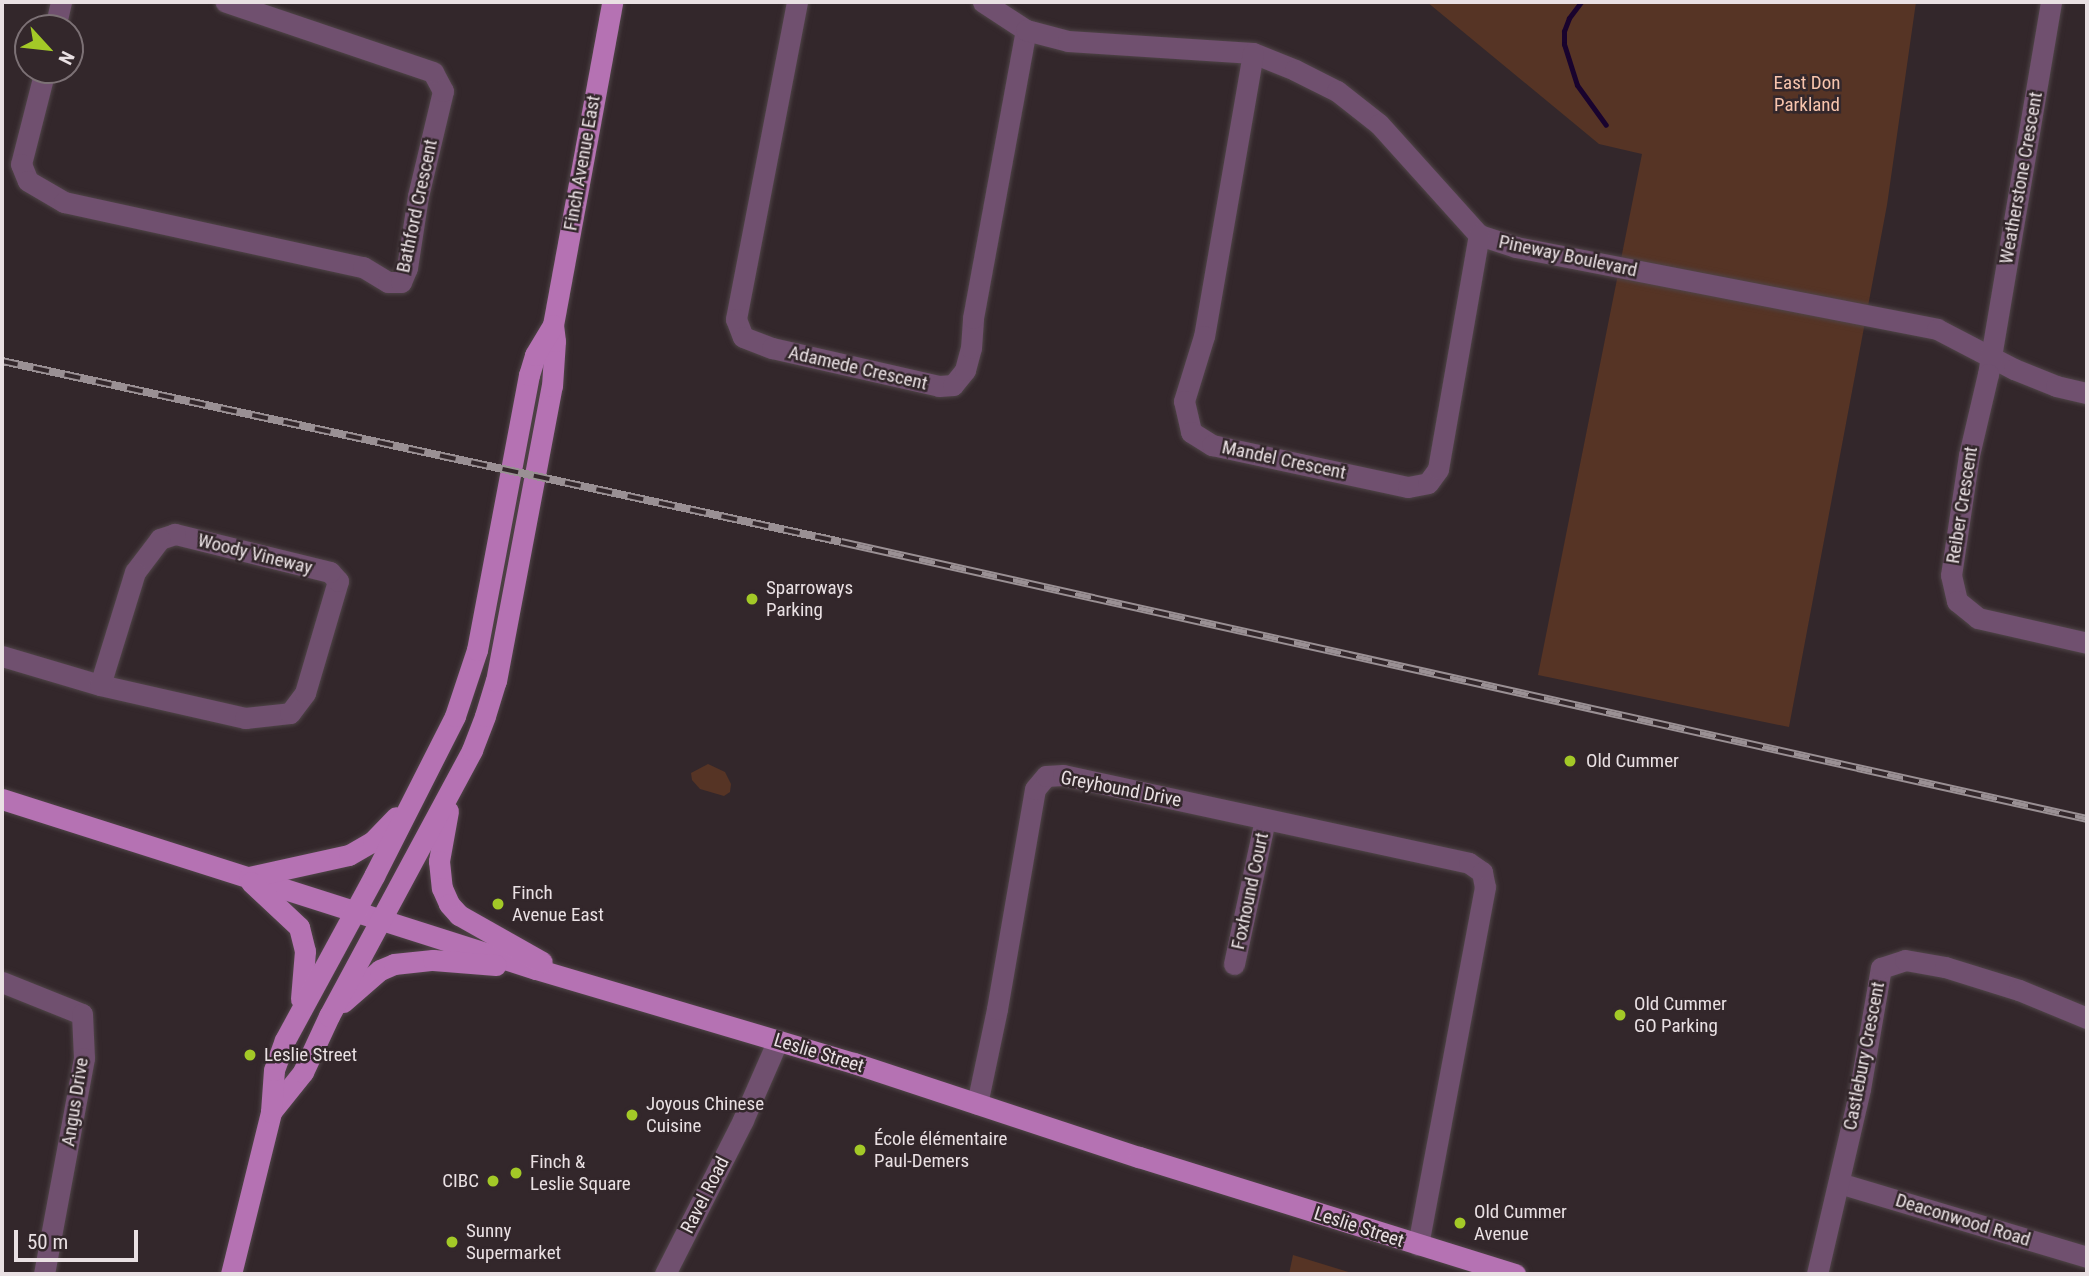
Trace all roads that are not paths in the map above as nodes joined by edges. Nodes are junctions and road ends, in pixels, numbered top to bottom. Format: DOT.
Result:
graph roads {
  1 [pos="226,2"];
  2 [pos="612,2"];
  3 [pos="797,2"];
  4 [pos="983,2"];
  5 [pos="2051,2"];
  6 [pos="1026,30"];
  7 [pos="1253,53"];
  8 [pos="41,84"];
  9 [pos="1479,235"];
  10 [pos="553,325"];
  11 [pos="1991,355"];
  12 [pos="2087,393"];
  13 [pos="2087,643"];
  14 [pos="2,656"];
  15 [pos="100,685"];
  16 [pos="457,780"];
  17 [pos="424,783"];
  18 [pos="2,799"];
  19 [pos="1265,819"];
  20 [pos="247,878"];
  21 [pos="355,911"];
  22 [pos="380,919"];
  23 [pos="1234,964"];
  24 [pos="536,969"];
  25 [pos="571,979"];
  26 [pos="2,982"];
  27 [pos="300,1007"];
  28 [pos="329,1016"];
  29 [pos="2087,1018"];
  30 [pos="778,1040"];
  31 [pos="976,1104"];
  32 [pos="271,1112"];
  33 [pos="1839,1183"];
  34 [pos="1418,1245"];
  35 [pos="2087,1257"];
  36 [pos="44,1274"];
  37 [pos="231,1274"];
  38 [pos="665,1274"];
  39 [pos="1515,1274"];
  40 [pos="1817,1274"];
  1 -- 8 [label="street, Bathford Crescent"];
  2 -- 10 [label="main road, Finch Avenue East"];
  3 -- 6 [label="street, Adamede Crescent"];
  4 -- 6 [label="street, Pineway Boulevard"];
  5 -- 11 [label="street, Weatherstone Crescent"];
  6 -- 7 [label="street, Pineway Boulevard"];
  7 -- 9 [label="street, Pineway Boulevard"];
  7 -- 9 [label="street, Mandel Crescent"];
  9 -- 11 [label="street, Pineway Boulevard"];
  10 -- 16 [label="main road, Finch Avenue East"];
  10 -- 17 [label="main road, Finch Avenue East"];
  11 -- 12 [label="street, Pineway Boulevard"];
  11 -- 13 [label="street, Reiber Crescent"];
  14 -- 15 [label="street, Woody Vineway"];
  15 -- 15 [label="street, Woody Vineway"];
  16 -- 22 [label="main road, Finch Avenue East"];
  16 -- 25 [label="main road"];
  17 -- 20 [label="main road"];
  17 -- 21 [label="main road, Finch Avenue East"];
  18 -- 20 [label="main road, Leslie Street"];
  19 -- 23 [label="street, Foxhound Court"];
  19 -- 31 [label="street, Greyhound Drive"];
  19 -- 34 [label="street, Greyhound Drive"];
  20 -- 21 [label="main road, Leslie Street"];
  20 -- 27 [label="main road"];
  21 -- 22 [label="main road, Leslie Street"];
  21 -- 27 [label="main road, Finch Avenue East"];
  22 -- 24 [label="main road, Leslie Street"];
  22 -- 28 [label="main road, Finch Avenue East"];
  24 -- 25 [label="main road, Leslie Street"];
  24 -- 28 [label="main road"];
  25 -- 30 [label="main road, Leslie Street"];
  26 -- 36 [label="street, Angus Drive"];
  27 -- 32 [label="main road, Finch Avenue East"];
  28 -- 32 [label="main road, Finch Avenue East"];
  29 -- 33 [label="street, Castlebury Crescent"];
  30 -- 31 [label="main road, Leslie Street"];
  30 -- 38 [label="street, Ravel Road"];
  31 -- 34 [label="main road, Leslie Street"];
  32 -- 37 [label="main road, Finch Avenue East"];
  33 -- 35 [label="street, Deaconwood Road"];
  33 -- 40 [label="street, Castlebury Crescent"];
  34 -- 39 [label="main road, Leslie Street"];
}
